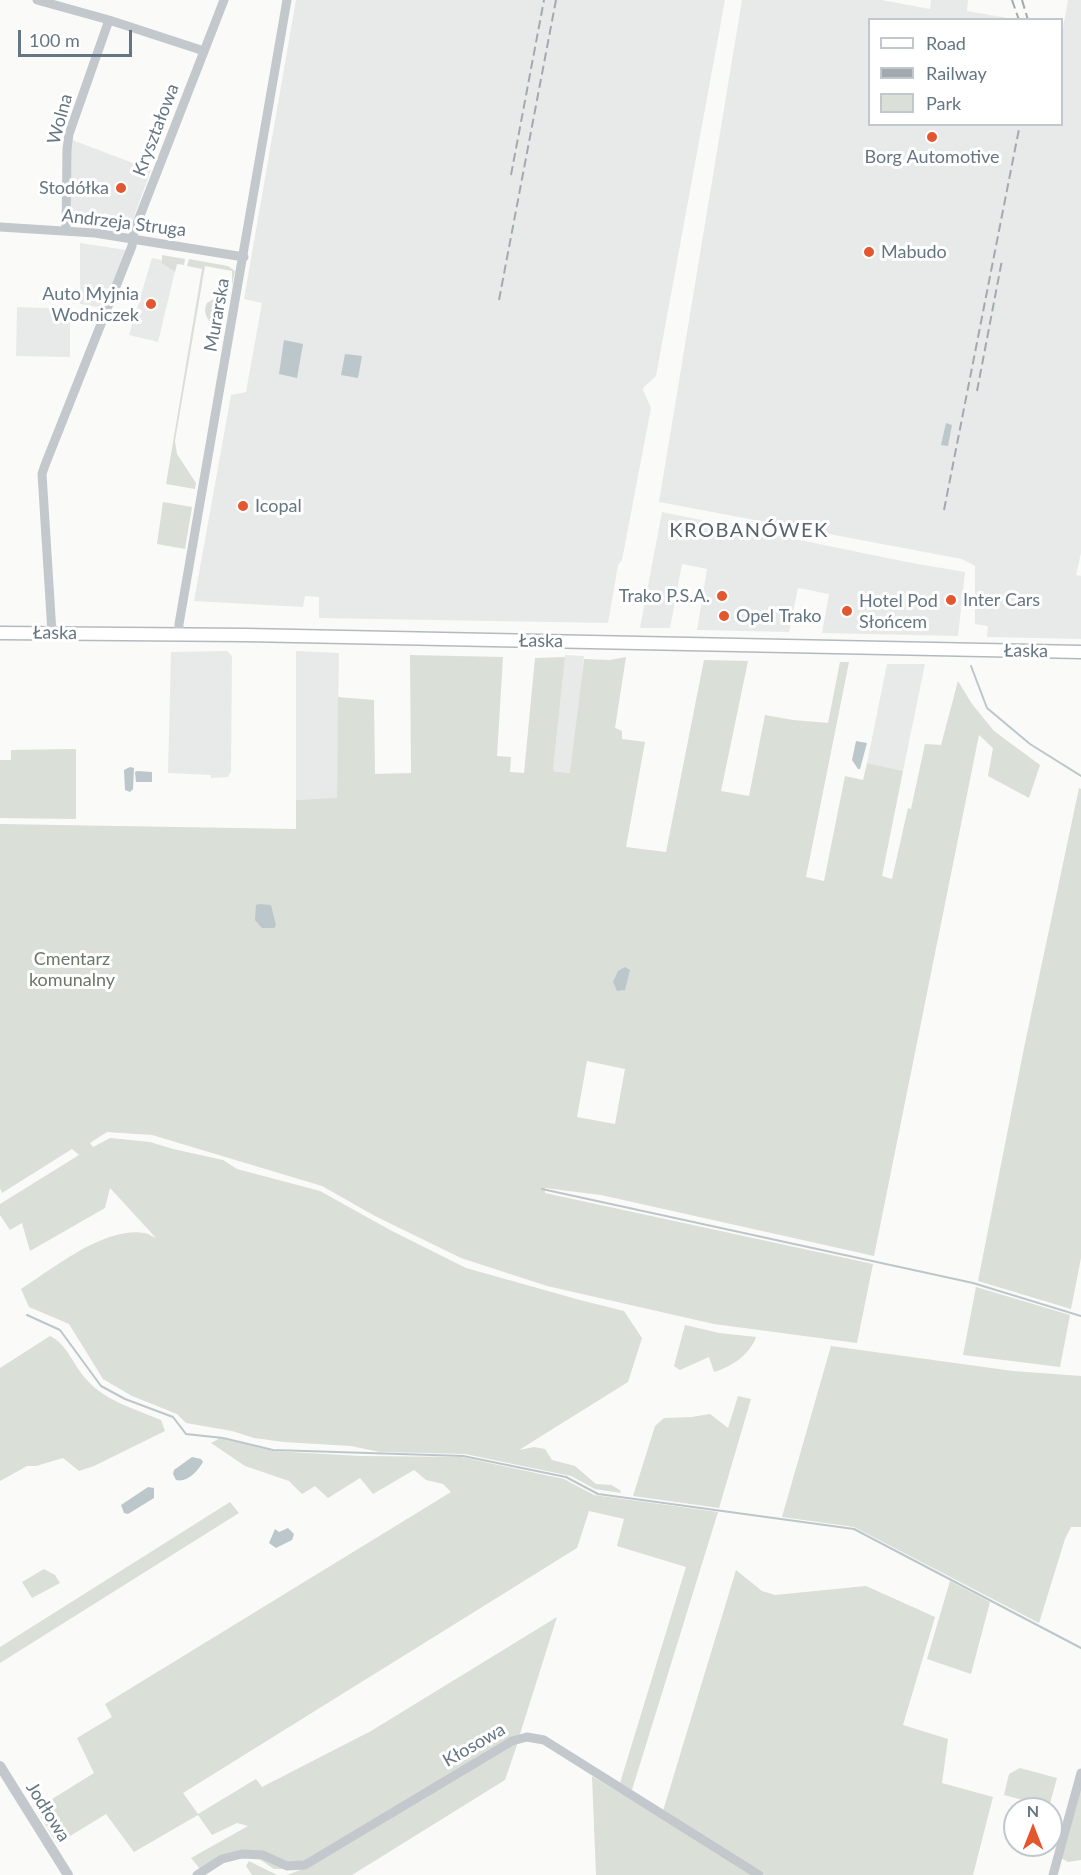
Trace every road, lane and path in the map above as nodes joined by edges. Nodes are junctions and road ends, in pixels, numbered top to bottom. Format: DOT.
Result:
graph roads {
  1 [pos="37,0"];
  2 [pos="224,0"];
  3 [pos="287,0"];
  4 [pos="109,20"];
  5 [pos="204,51"];
  6 [pos="0,227"];
  7 [pos="66,231"];
  8 [pos="133,238"];
  9 [pos="244,257"];
  10 [pos="0,633"];
  11 [pos="52,633"];
  12 [pos="179,635"];
  13 [pos="1081,652"];
  14 [pos="0,1766"];
  15 [pos="1081,1773"];
  16 [pos="68,1875"];
  17 [pos="197,1875"];
  18 [pos="759,1875"];
  19 [pos="1053,1875"];
  1 -- 4 [label="street"];
  2 -- 5 [label="street, Kryształowa"];
  3 -- 9 [label="street, Murarska"];
  4 -- 5 [label="street"];
  4 -- 7 [label="street, Wolna"];
  5 -- 8 [label="street, Kryształowa"];
  6 -- 7 [label="street, Andrzeja Struga"];
  7 -- 8 [label="street, Andrzeja Struga"];
  8 -- 9 [label="street, Andrzeja Struga"];
  8 -- 11 [label="street, Kryształowa"];
  9 -- 12 [label="street, Murarska"];
  10 -- 11 [label="main road, Łaska"];
  11 -- 12 [label="main road, Łaska"];
  12 -- 13 [label="main road, Łaska"];
  14 -- 16 [label="street, Jodłowa"];
  15 -- 19 [label="street"];
  17 -- 18 [label="street, Kłosowa"];
}
